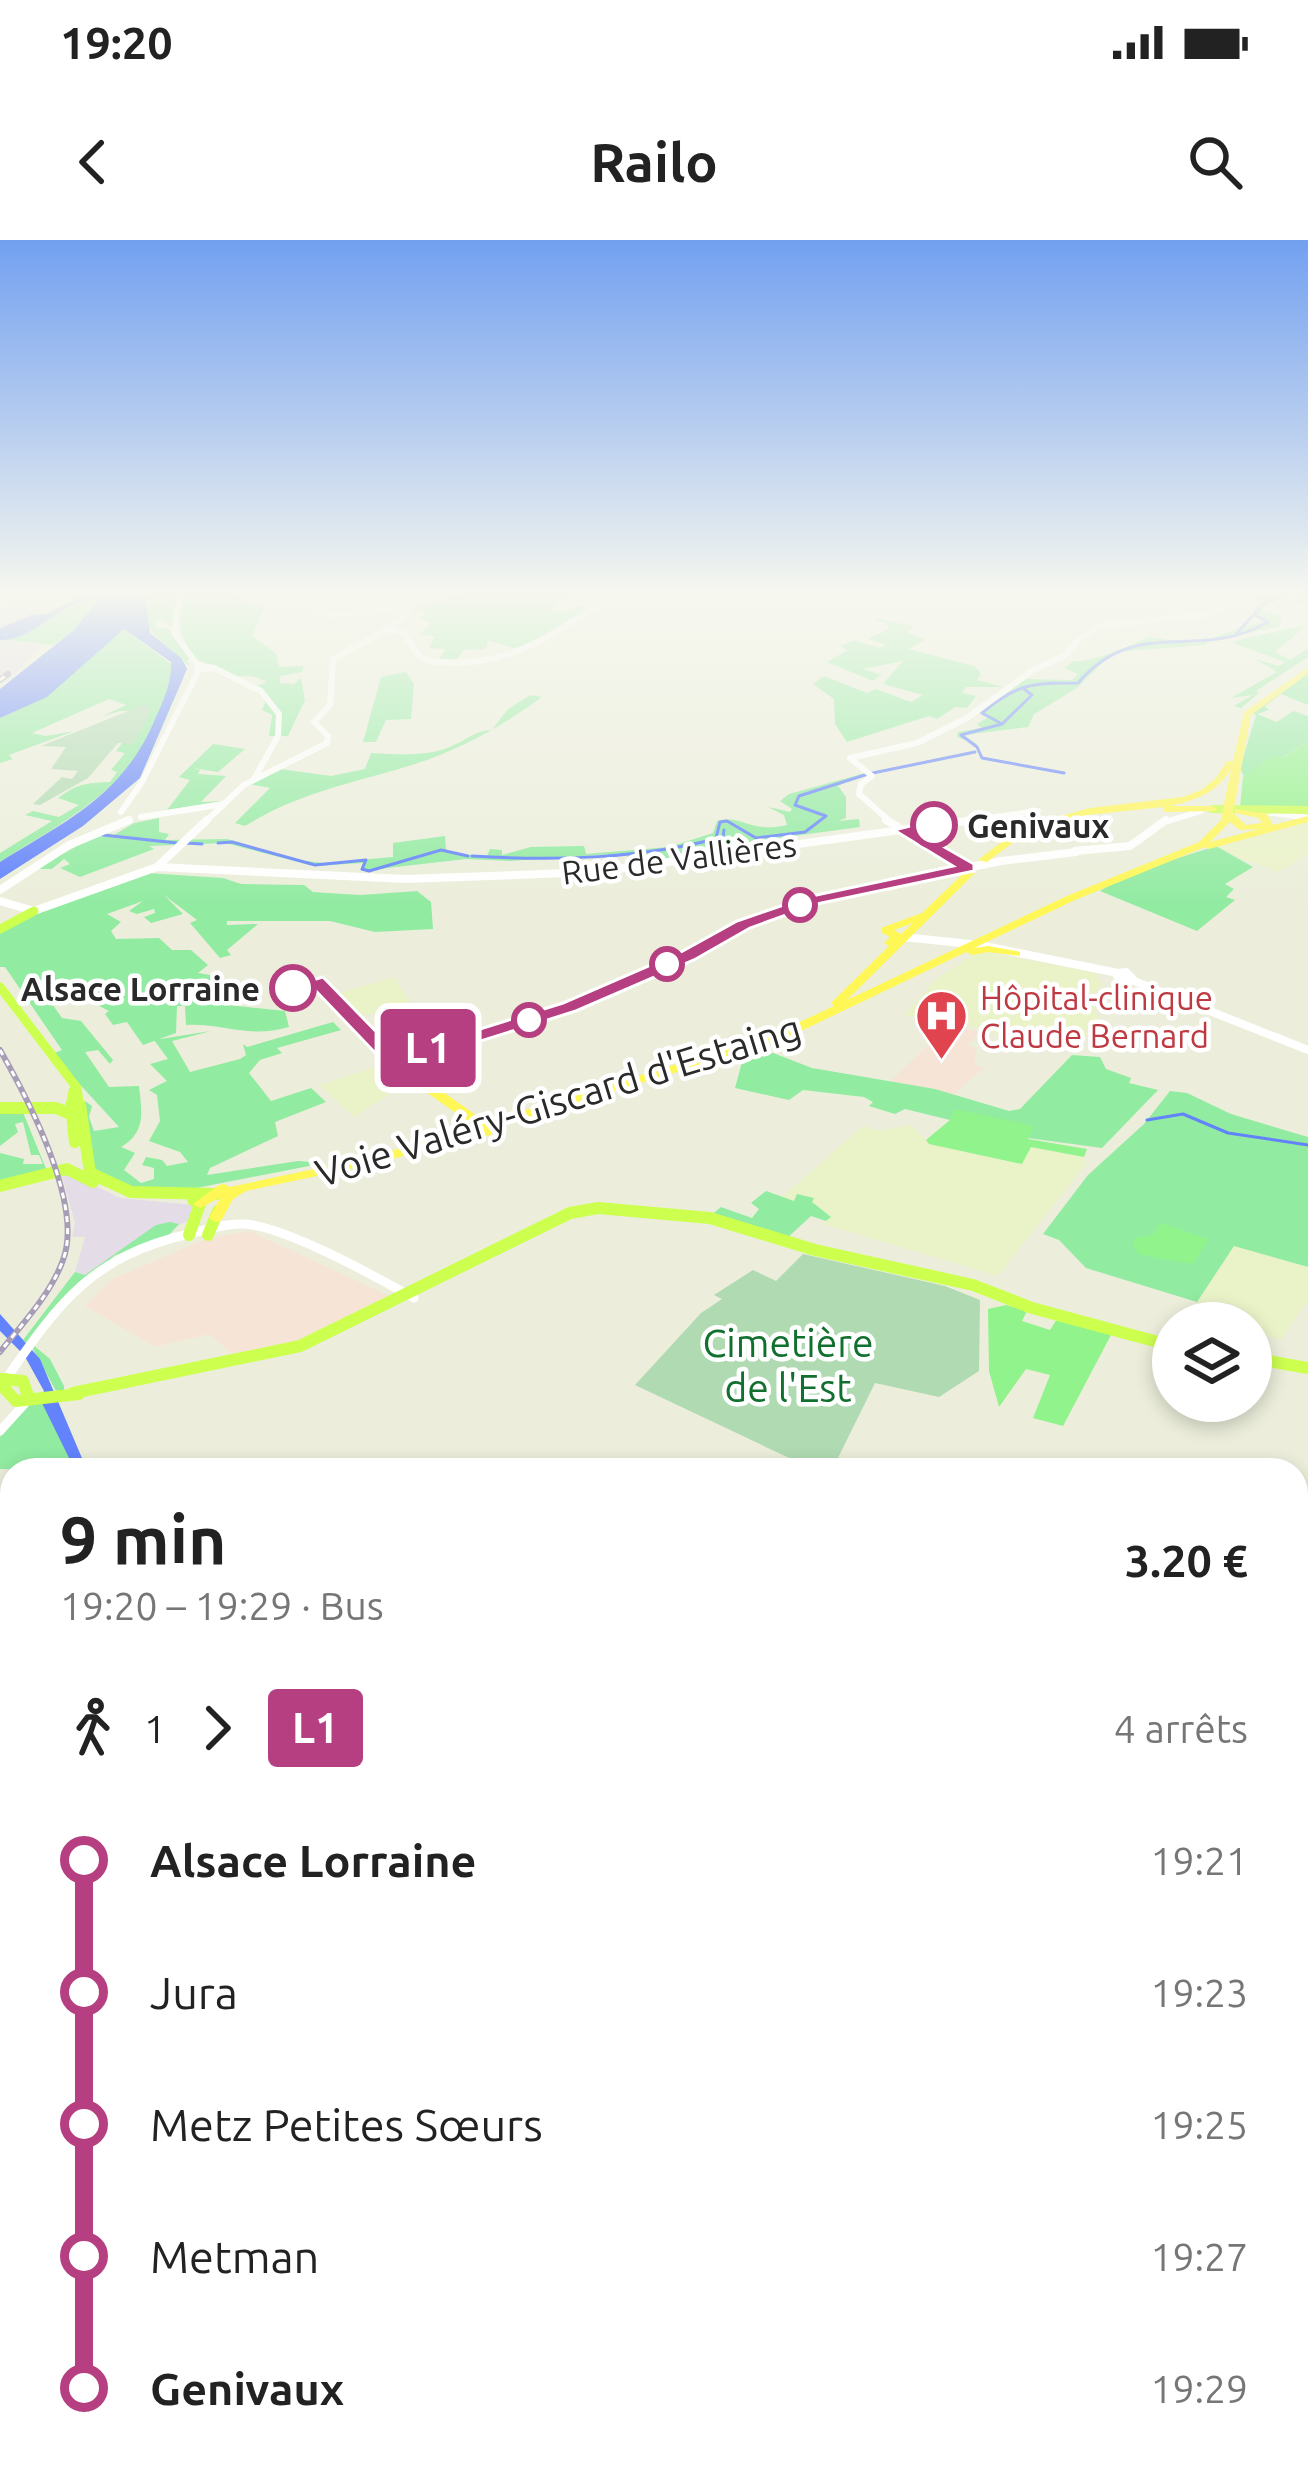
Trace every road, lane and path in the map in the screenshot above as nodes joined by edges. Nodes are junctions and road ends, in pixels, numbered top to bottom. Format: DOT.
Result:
graph roads {
  1 [pos="189,698"];
  2 [pos="267,698"];
  3 [pos="330,698"];
  4 [pos="998,698"];
  5 [pos="1261,698"];
  6 [pos="1265,698"];
  7 [pos="255,779"];
  8 [pos="126,802"];
  9 [pos="1156,803"];
  10 [pos="223,805"];
  11 [pos="133,809"];
  12 [pos="1212,809"];
  13 [pos="1231,810"];
  14 [pos="1034,812"];
  15 [pos="1080,813"];
  16 [pos="121,815"];
  17 [pos="143,815"];
  18 [pos="1308,816"];
  19 [pos="130,820"];
  20 [pos="112,826"];
  21 [pos="896,829"];
  22 [pos="1150,835"];
  23 [pos="983,860"];
  24 [pos="1155,864"];
  25 [pos="157,867"];
  26 [pos="966,868"];
  27 [pos="1,891"];
  28 [pos="937,903"];
  29 [pos="1054,906"];
  30 [pos="34,909"];
  31 [pos="0,928"];
  32 [pos="900,937"];
  33 [pos="981,946"];
  34 [pos="1016,953"];
  35 [pos="0,990"];
  36 [pos="819,1016"];
  37 [pos="1308,1050"];
  38 [pos="709,1058"];
  39 [pos="57,1064"];
  40 [pos="426,1086"];
  41 [pos="72,1096"];
  42 [pos="49,1107"];
  43 [pos="0,1108"];
  44 [pos="70,1113"];
  45 [pos="82,1136"];
  46 [pos="378,1159"];
  47 [pos="82,1163"];
  48 [pos="339,1166"];
  49 [pos="1,1186"];
  50 [pos="244,1189"];
  51 [pos="209,1196"];
  52 [pos="204,1231"];
  53 [pos="405,1296"];
  54 [pos="1152,1340"];
  55 [pos="17,1362"];
  56 [pos="1272,1363"];
  57 [pos="1308,1369"];
  58 [pos="4,1386"];
  59 [pos="29,1393"];
  60 [pos="3,1428"];
  1 -- 8 [label="main road"];
  2 -- 7 [label="main road"];
  3 -- 7 [label="main road"];
  4 -- 21 [label="main road"];
  5 -- 9 [label="highway"];
  6 -- 13 [label="highway"];
  7 -- 10 [label="main road"];
  8 -- 11 [label="main road"];
  8 -- 16 [label="main road"];
  9 -- 14 [label="highway"];
  9 -- 15 [label="highway"];
  10 -- 17 [label="main road"];
  10 -- 25 [label="main road"];
  11 -- 16 [label="main road"];
  11 -- 17 [label="main road"];
  12 -- 15 [label="highway"];
  12 -- 18 [label="main road"];
  12 -- 22 [label="main road"];
  13 -- 18 [label="main road"];
  13 -- 22 [label="main road"];
  13 -- 24 [label="highway"];
  14 -- 21 [label="main road, Rue de Vallières"];
  15 -- 23 [label="highway"];
  16 -- 19 [label="main road"];
  16 -- 20 [label="main road"];
  17 -- 19 [label="main road"];
  18 -- 24 [label="highway"];
  19 -- 20 [label="main road"];
  20 -- 27 [label="main road"];
  21 -- 25 [label="main road, Rue de Vallières"];
  21 -- 26 [label="main road"];
  22 -- 26 [label="main road"];
  24 -- 29 [label="highway, Voie Valéry-Giscard d'Estaing"];
  25 -- 30 [label="main road"];
  26 -- 28 [label="highway, Voie Valéry-Giscard d'Estaing"];
  26 -- 40 [label="main road"];
  27 -- 30 [label="main road"];
  28 -- 32 [label="highway"];
  28 -- 36 [label="highway, Voie Valéry-Giscard d'Estaing"];
  29 -- 33 [label="highway"];
  29 -- 36 [label="highway, Voie Valéry-Giscard d'Estaing"];
  30 -- 31 [label="main road"];
  32 -- 33 [label="main road"];
  32 -- 36 [label="highway"];
  33 -- 34 [label="highway"];
  33 -- 34 [label="highway"];
  33 -- 36 [label="highway"];
  34 -- 37 [label="main road"];
  35 -- 39 [label="main road"];
  36 -- 38 [label="highway, Voie Valéry-Giscard d'Estaing"];
  38 -- 46 [label="highway, Voie Valéry-Giscard d'Estaing"];
  38 -- 48 [label="highway, Voie Valéry-Giscard d'Estaing"];
  39 -- 41 [label="main road"];
  39 -- 45 [label="main road"];
  40 -- 46 [label="highway"];
  40 -- 48 [label="highway"];
  41 -- 42 [label="main road"];
  41 -- 44 [label="main road"];
  42 -- 43 [label="main road"];
  42 -- 44 [label="main road"];
  44 -- 45 [label="main road"];
  44 -- 47 [label="main road"];
  45 -- 47 [label="main road"];
  46 -- 50 [label="highway, Voie Valéry-Giscard d'Estaing"];
  47 -- 49 [label="main road"];
  47 -- 51 [label="main road"];
  47 -- 51 [label="main road"];
  48 -- 51 [label="highway, Voie Valéry-Giscard d'Estaing"];
  50 -- 51 [label="highway, Voie Valéry-Giscard d'Estaing"];
  50 -- 52 [label="highway"];
  51 -- 52 [label="main road"];
  51 -- 52 [label="main road"];
  52 -- 53 [label="main road"];
  52 -- 55 [label="main road"];
  53 -- 54 [label="main road"];
  53 -- 59 [label="main road"];
  55 -- 58 [label="main road"];
  55 -- 59 [label="main road"];
  56 -- 57 [label="main road"];
  58 -- 59 [label="main road"];
  58 -- 59 [label="main road"];
  58 -- 60 [label="main road"];
  59 -- 60 [label="main road"];
}
